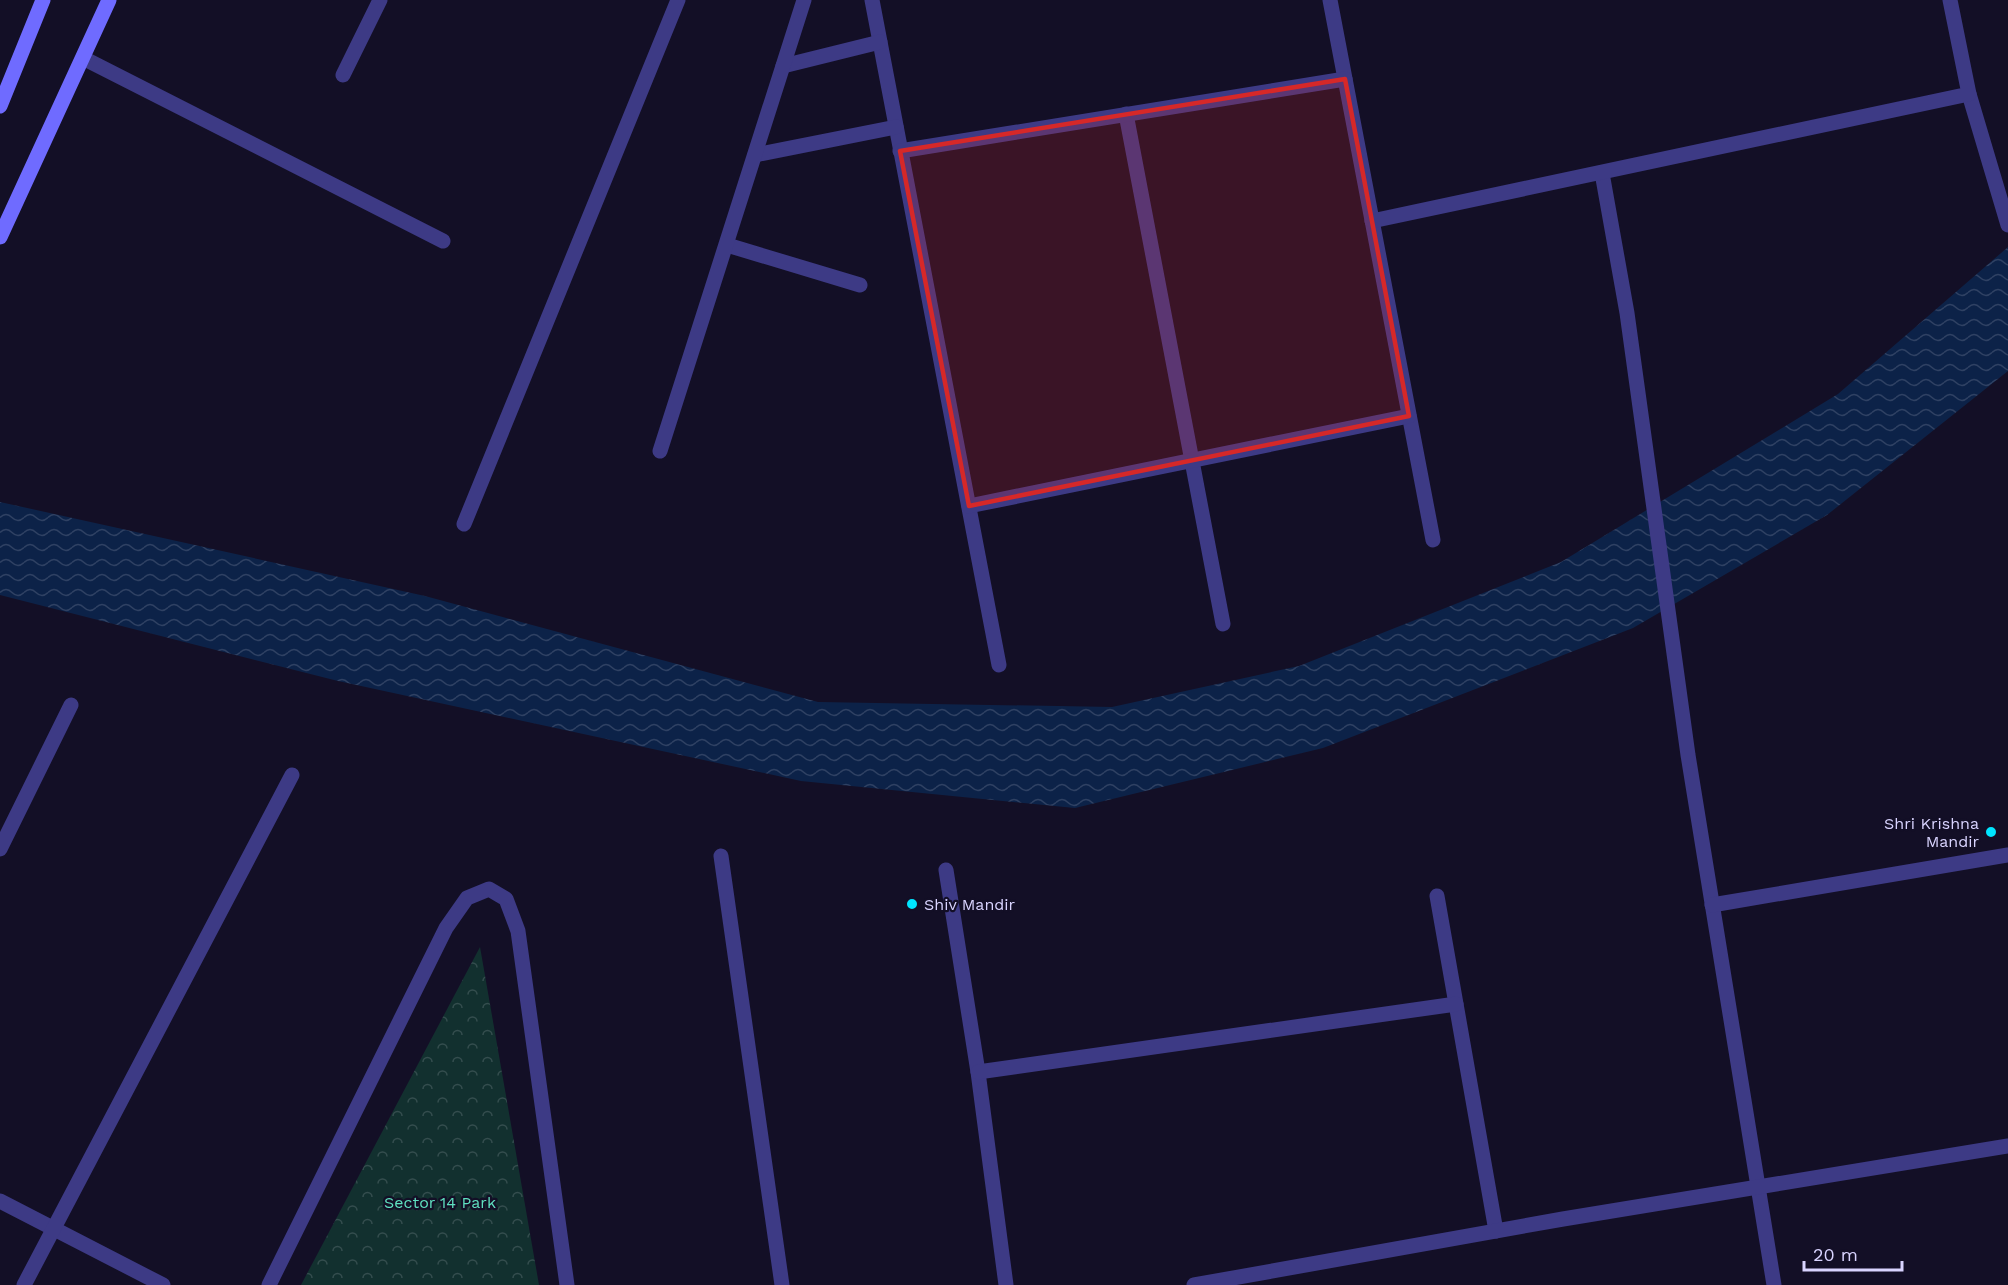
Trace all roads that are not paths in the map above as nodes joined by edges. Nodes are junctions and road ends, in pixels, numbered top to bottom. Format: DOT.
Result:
graph roads {
  1 [pos="43,0"];
  2 [pos="109,0"];
  3 [pos="380,0"];
  4 [pos="678,0"];
  5 [pos="804,0"];
  6 [pos="872,0"];
  7 [pos="1330,0"];
  8 [pos="1950,0"];
  9 [pos="880,42"];
  10 [pos="83,58"];
  11 [pos="783,66"];
  12 [pos="343,75"];
  13 [pos="1345,78"];
  14 [pos="1969,94"];
  15 [pos="0,105"];
  16 [pos="1126,114"];
  17 [pos="896,127"];
  18 [pos="900,151"];
  19 [pos="755,155"];
  20 [pos="1602,172"];
  21 [pos="1372,221"];
  22 [pos="2008,225"];
  23 [pos="0,237"];
  24 [pos="443,241"];
  25 [pos="727,245"];
  26 [pos="860,285"];
  27 [pos="1409,416"];
  28 [pos="660,451"];
  29 [pos="1192,460"];
  30 [pos="969,506"];
  31 [pos="464,524"];
  32 [pos="1433,540"];
  33 [pos="1223,624"];
  34 [pos="999,665"];
  35 [pos="71,705"];
  36 [pos="292,775"];
  37 [pos="0,849"];
  38 [pos="2008,855"];
  39 [pos="721,856"];
  40 [pos="946,870"];
  41 [pos="1437,896"];
  42 [pos="1712,905"];
  43 [pos="1456,1004"];
  44 [pos="978,1072"];
  45 [pos="2008,1146"];
  46 [pos="1758,1187"];
  47 [pos="0,1202"];
  48 [pos="54,1229"];
  49 [pos="1496,1231"];
  50 [pos="24,1285"];
  51 [pos="163,1285"];
  52 [pos="269,1285"];
  53 [pos="567,1285"];
  54 [pos="782,1285"];
  55 [pos="1006,1285"];
  56 [pos="1194,1285"];
  57 [pos="1774,1285"];
  1 -- 15 [label="street"];
  2 -- 10 [label="street"];
  3 -- 12 [label="street"];
  4 -- 31 [label="street"];
  5 -- 11 [label="street"];
  6 -- 9 [label="street"];
  7 -- 13 [label="street"];
  8 -- 14 [label="street"];
  9 -- 11 [label="street"];
  9 -- 17 [label="street"];
  10 -- 23 [label="street"];
  10 -- 24 [label="street"];
  11 -- 19 [label="street"];
  13 -- 16 [label="street"];
  13 -- 21 [label="street"];
  14 -- 20 [label="street"];
  14 -- 22 [label="street"];
  16 -- 18 [label="street"];
  16 -- 29 [label="street"];
  17 -- 18 [label="street"];
  17 -- 19 [label="street"];
  18 -- 30 [label="street"];
  19 -- 25 [label="street"];
  20 -- 21 [label="street"];
  20 -- 42 [label="street"];
  21 -- 27 [label="street"];
  25 -- 26 [label="street"];
  25 -- 28 [label="street"];
  27 -- 29 [label="street"];
  27 -- 32 [label="street"];
  29 -- 30 [label="street"];
  29 -- 33 [label="street"];
  30 -- 34 [label="street"];
  35 -- 37 [label="street"];
  36 -- 48 [label="street"];
  38 -- 42 [label="street"];
  39 -- 54 [label="street"];
  40 -- 44 [label="street"];
  41 -- 43 [label="street"];
  42 -- 46 [label="street"];
  43 -- 44 [label="street"];
  43 -- 49 [label="street"];
  44 -- 55 [label="street"];
  45 -- 46 [label="street"];
  46 -- 49 [label="street"];
  46 -- 57 [label="street"];
  47 -- 48 [label="street"];
  48 -- 50 [label="street"];
  48 -- 51 [label="street"];
  49 -- 56 [label="street"];
  52 -- 53 [label="street"];
}
